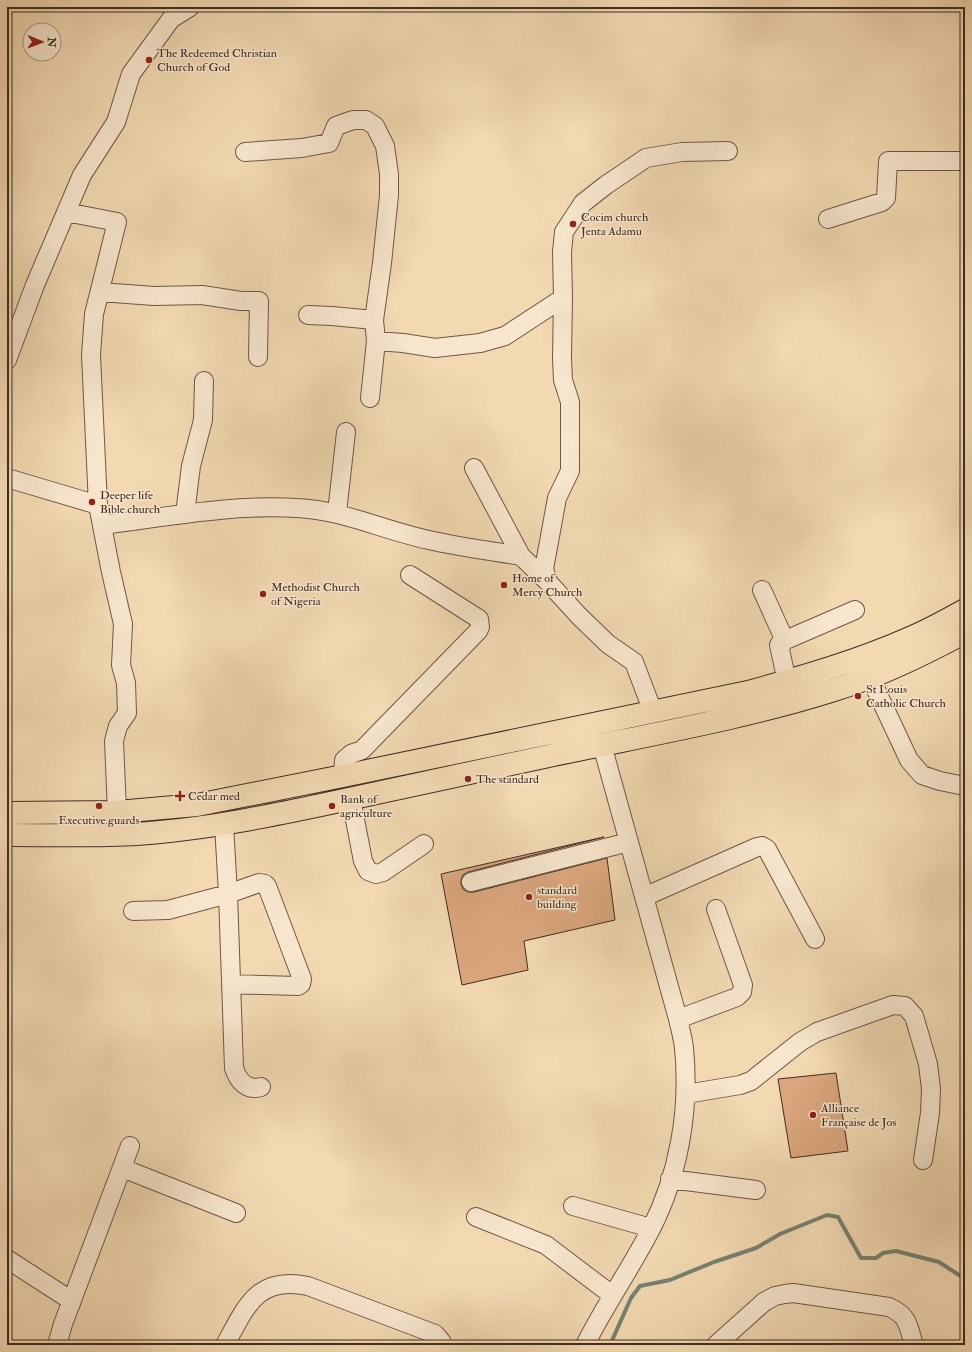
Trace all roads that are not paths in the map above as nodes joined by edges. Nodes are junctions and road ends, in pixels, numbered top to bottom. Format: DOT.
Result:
graph roads {
  1 [pos="190,7"];
  2 [pos="728,151"];
  3 [pos="245,152"];
  4 [pos="965,161"];
  5 [pos="66,212"];
  6 [pos="828,219"];
  7 [pos="100,292"];
  8 [pos="563,298"];
  9 [pos="15,315"];
  10 [pos="308,315"];
  11 [pos="374,320"];
  12 [pos="376,341"];
  13 [pos="258,357"];
  14 [pos="7,360"];
  15 [pos="204,381"];
  16 [pos="370,398"];
  17 [pos="346,432"];
  18 [pos="474,468"];
  19 [pos="7,478"];
  20 [pos="98,505"];
  21 [pos="337,513"];
  22 [pos="185,514"];
  23 [pos="102,525"];
  24 [pos="522,556"];
  25 [pos="410,575"];
  26 [pos="548,582"];
  27 [pos="762,590"];
  28 [pos="855,610"];
  29 [pos="965,610"];
  30 [pos="965,632"];
  31 [pos="785,641"];
  32 [pos="864,656"];
  33 [pos="870,677"];
  34 [pos="787,682"];
  35 [pos="654,712"];
  36 [pos="602,745"];
  37 [pos="344,776"];
  38 [pos="965,786"];
  39 [pos="350,799"];
  40 [pos="197,805"];
  41 [pos="117,812"];
  42 [pos="7,813"];
  43 [pos="224,824"];
  44 [pos="199,828"];
  45 [pos="7,835"];
  46 [pos="629,842"];
  47 [pos="424,844"];
  48 [pos="471,882"];
  49 [pos="228,894"];
  50 [pos="644,897"];
  51 [pos="716,908"];
  52 [pos="133,911"];
  53 [pos="815,939"];
  54 [pos="231,984"];
  55 [pos="678,1019"];
  56 [pos="261,1087"];
  57 [pos="686,1094"];
  58 [pos="130,1146"];
  59 [pos="923,1160"];
  60 [pos="122,1168"];
  61 [pos="670,1179"];
  62 [pos="756,1190"];
  63 [pos="573,1206"];
  64 [pos="236,1212"];
  65 [pos="476,1217"];
  66 [pos="651,1228"];
  67 [pos="7,1259"];
  68 [pos="612,1295"];
  69 [pos="72,1301"];
  70 [pos="57,1345"];
  71 [pos="225,1345"];
  72 [pos="443,1345"];
  73 [pos="585,1345"];
  74 [pos="716,1345"];
  75 [pos="914,1345"];
  1 -- 5 [label="street"];
  2 -- 8 [label="street"];
  3 -- 11 [label="street"];
  4 -- 6 [label="street"];
  5 -- 7 [label="street"];
  5 -- 9 [label="street"];
  7 -- 13 [label="street"];
  7 -- 20 [label="street"];
  8 -- 12 [label="street"];
  8 -- 26 [label="street"];
  9 -- 14 [label="street"];
  10 -- 11 [label="street"];
  11 -- 12 [label="street"];
  12 -- 16 [label="street"];
  15 -- 22 [label="street"];
  17 -- 21 [label="street"];
  18 -- 24 [label="street"];
  19 -- 20 [label="street"];
  20 -- 23 [label="street"];
  21 -- 22 [label="street"];
  21 -- 24 [label="street"];
  22 -- 23 [label="street"];
  23 -- 41 [label="street"];
  24 -- 26 [label="street"];
  25 -- 37 [label="street"];
  26 -- 35 [label="street"];
  27 -- 31 [label="street"];
  28 -- 31 [label="street"];
  29 -- 32 [label="highway"];
  30 -- 33 [label="highway"];
  31 -- 34 [label="street"];
  32 -- 33 [label="street"];
  32 -- 34 [label="highway"];
  33 -- 36 [label="highway"];
  33 -- 38 [label="street"];
  34 -- 35 [label="highway"];
  35 -- 37 [label="highway"];
  36 -- 39 [label="highway"];
  36 -- 46 [label="street"];
  37 -- 39 [label="highway"];
  37 -- 40 [label="highway"];
  39 -- 43 [label="highway"];
  39 -- 47 [label="street"];
  40 -- 41 [label="highway"];
  40 -- 44 [label="highway"];
  41 -- 42 [label="highway"];
  43 -- 44 [label="highway"];
  43 -- 49 [label="street"];
  44 -- 45 [label="highway"];
  46 -- 48 [label="street"];
  46 -- 50 [label="street"];
  49 -- 52 [label="street"];
  49 -- 54 [label="street"];
  49 -- 54 [label="street"];
  50 -- 53 [label="street"];
  50 -- 55 [label="street"];
  51 -- 55 [label="street"];
  54 -- 56 [label="street"];
  55 -- 57 [label="street"];
  57 -- 59 [label="street"];
  57 -- 61 [label="street"];
  58 -- 60 [label="street"];
  60 -- 64 [label="street"];
  60 -- 69 [label="street"];
  61 -- 62 [label="street"];
  61 -- 66 [label="street"];
  63 -- 66 [label="street"];
  65 -- 68 [label="street"];
  66 -- 68 [label="street"];
  67 -- 69 [label="street"];
  68 -- 73 [label="street"];
  69 -- 70 [label="street"];
  71 -- 72 [label="street"];
  74 -- 75 [label="street"];
}
